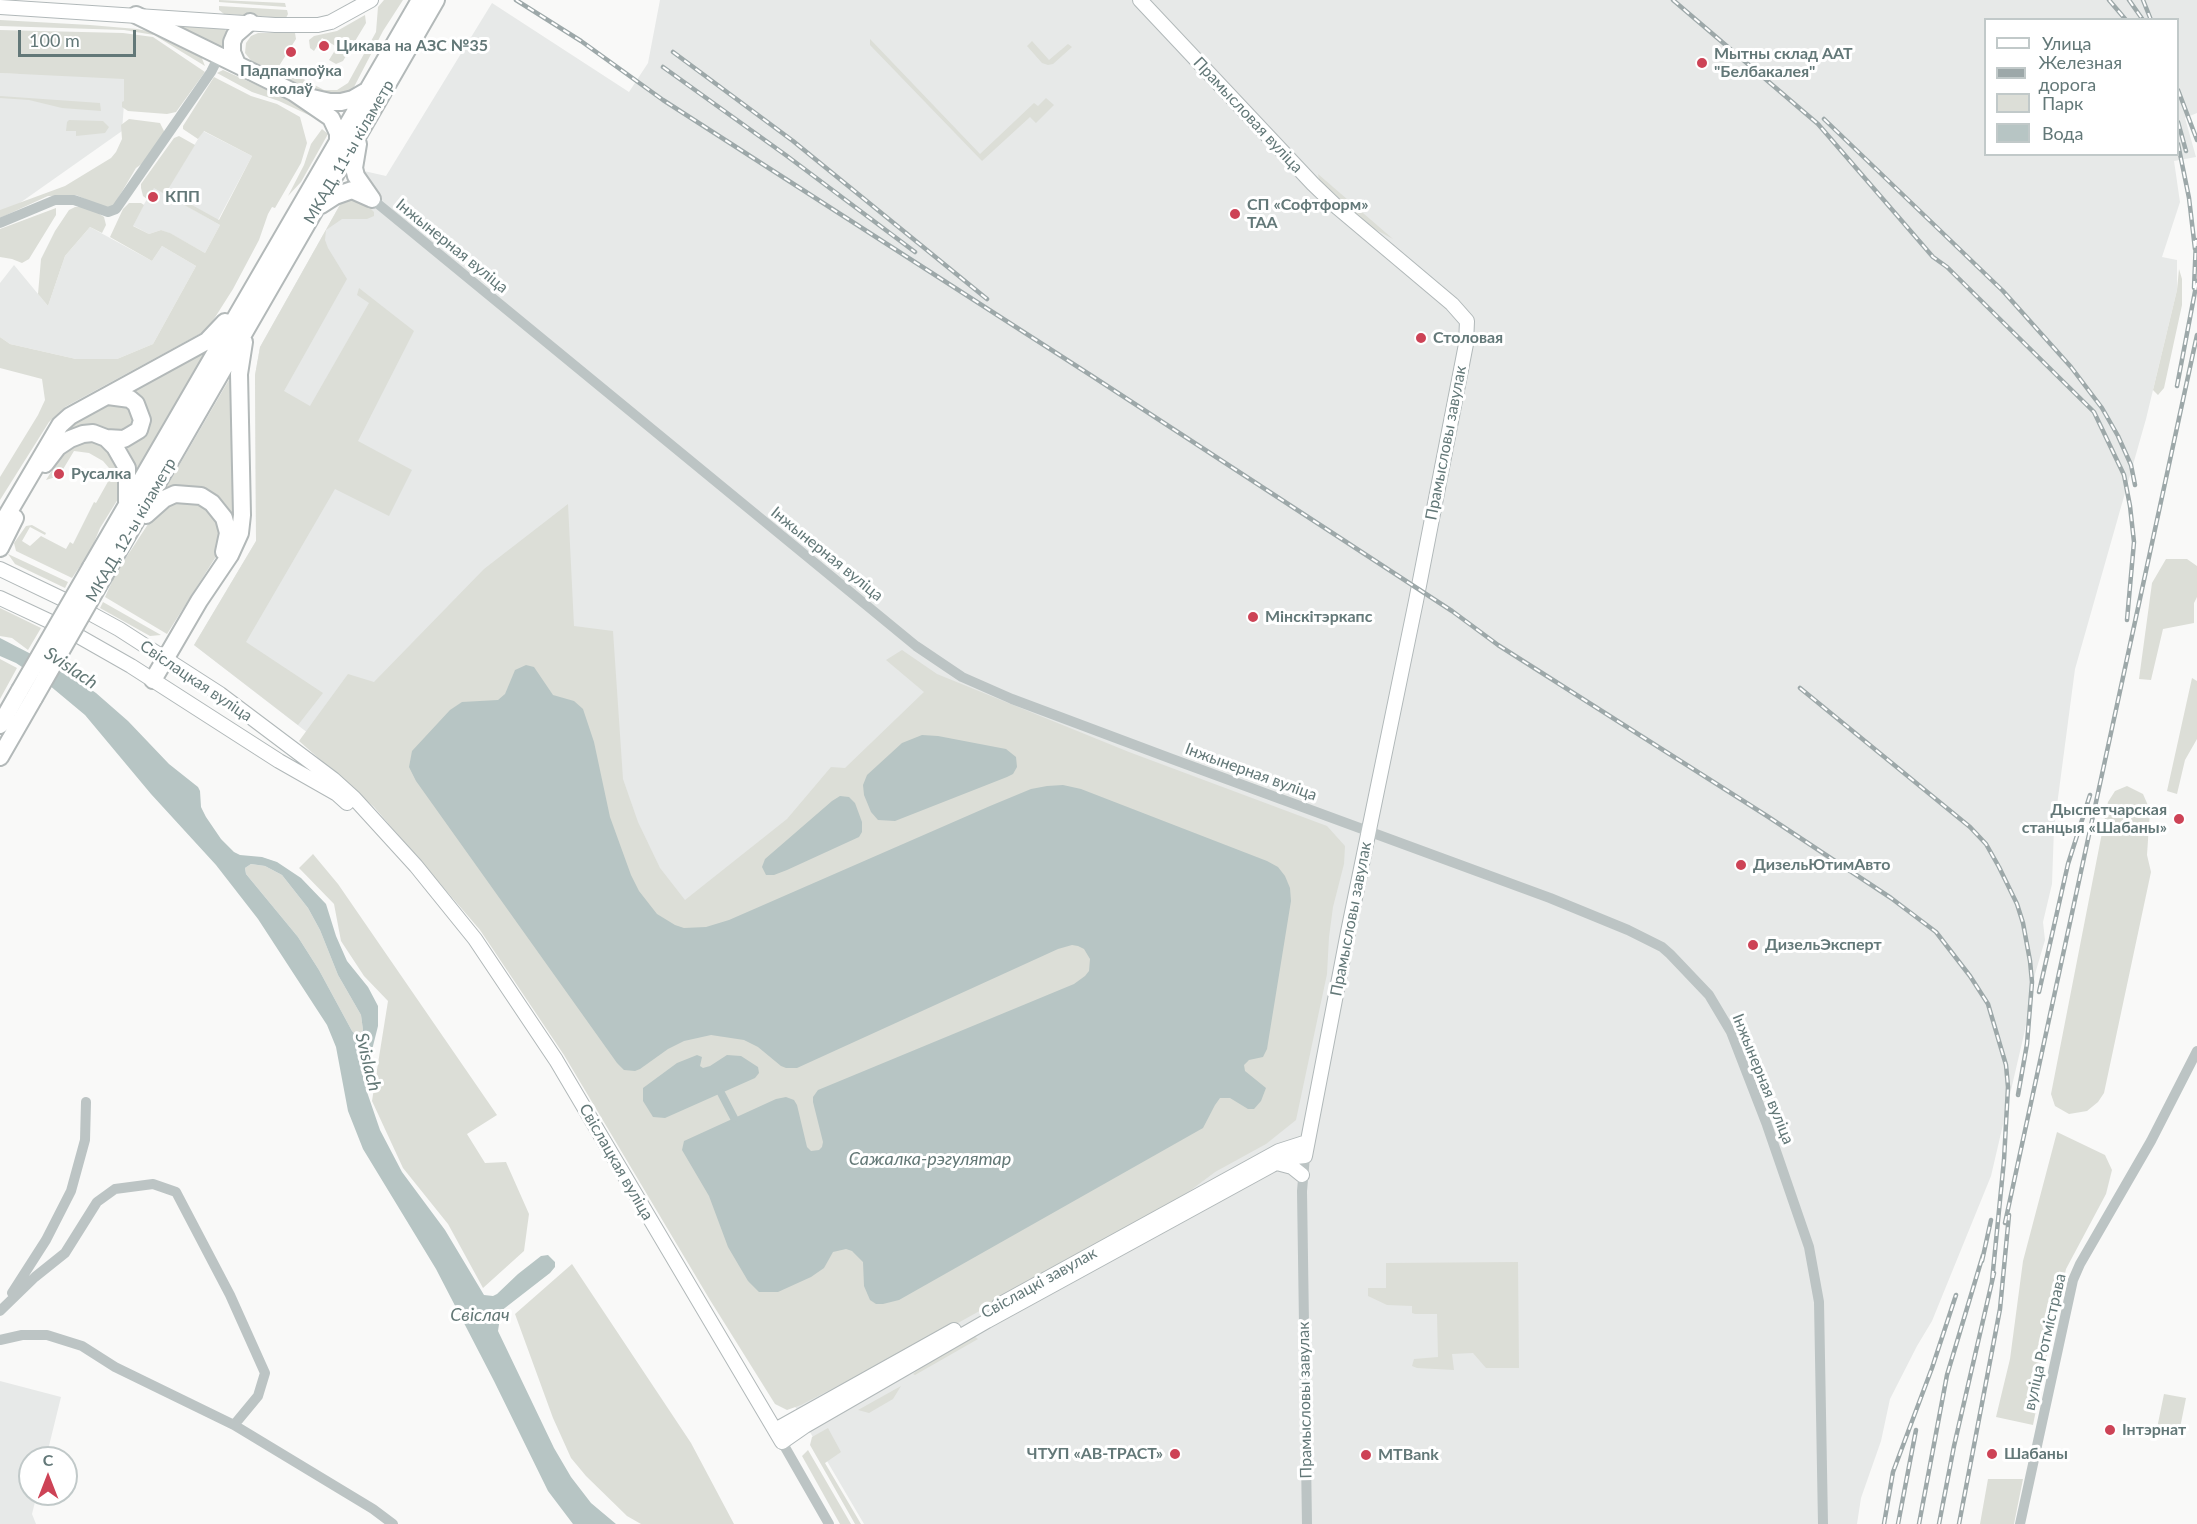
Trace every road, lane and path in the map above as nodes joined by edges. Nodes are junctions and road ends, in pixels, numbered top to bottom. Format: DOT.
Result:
graph roads {
  1 [pos="370,0"];
  2 [pos="420,0"];
  3 [pos="436,0"];
  4 [pos="1140,0"];
  5 [pos="0,7"];
  6 [pos="136,15"];
  7 [pos="250,22"];
  8 [pos="219,56"];
  9 [pos="237,64"];
  10 [pos="293,92"];
  11 [pos="365,92"];
  12 [pos="358,137"];
  13 [pos="338,139"];
  14 [pos="372,199"];
  15 [pos="318,207"];
  16 [pos="0,223"];
  17 [pos="251,300"];
  18 [pos="1467,321"];
  19 [pos="245,332"];
  20 [pos="108,396"];
  21 [pos="106,438"];
  22 [pos="126,507"];
  23 [pos="0,526"];
  24 [pos="131,531"];
  25 [pos="0,548"];
  26 [pos="0,569"];
  27 [pos="98,571"];
  28 [pos="219,571"];
  29 [pos="0,598"];
  30 [pos="165,658"];
  31 [pos="153,680"];
  32 [pos="27,694"];
  33 [pos="0,725"];
  34 [pos="286,744"];
  35 [pos="0,757"];
  36 [pos="274,758"];
  37 [pos="374,821"];
  38 [pos="1369,830"];
  39 [pos="2197,1051"];
  40 [pos="86,1102"];
  41 [pos="1306,1149"];
  42 [pos="1277,1163"];
  43 [pos="1302,1175"];
  44 [pos="3,1308"];
  45 [pos="0,1340"];
  46 [pos="234,1425"];
  47 [pos="779,1436"];
  48 [pos="393,1524"];
  49 [pos="829,1524"];
  50 [pos="1307,1524"];
  51 [pos="1823,1524"];
  52 [pos="2020,1524"];
  1 -- 7 [label="main road"];
  2 -- 11 [label="highway, МКАД, 11-ы кіламетр"];
  3 -- 12 [label="highway, МКАД, 11-ы кіламетр"];
  4 -- 18 [label="main road, Прамысловая вуліца"];
  5 -- 6 [label="main road"];
  6 -- 7 [label="main road"];
  6 -- 8 [label="highway"];
  7 -- 9 [label="highway"];
  8 -- 9 [label="highway"];
  8 -- 16 [label="street"];
  9 -- 10 [label="highway"];
  10 -- 11 [label="highway"];
  10 -- 13 [label="highway"];
  11 -- 13 [label="highway, МКАД, 11-ы кіламетр"];
  12 -- 14 [label="highway"];
  12 -- 15 [label="highway, МКАД, 11-ы кіламетр"];
  13 -- 17 [label="highway, МКАД, 11-ы кіламетр"];
  14 -- 15 [label="highway"];
  14 -- 38 [label="street, Інжынерная вуліца"];
  15 -- 17 [label="highway, МКАД, 11-ы кіламетр"];
  17 -- 19 [label="highway, МКАД, 12-ы кіламетр"];
  17 -- 20 [label="highway"];
  17 -- 22 [label="highway, МКАД, 12-ы кіламетр"];
  18 -- 38 [label="main road, Прамысловы завулак"];
  19 -- 24 [label="highway, МКАД, 12-ы кіламетр"];
  19 -- 28 [label="highway"];
  20 -- 21 [label="highway"];
  20 -- 23 [label="highway"];
  21 -- 22 [label="highway"];
  21 -- 25 [label="highway"];
  22 -- 27 [label="highway, МКАД, 12-ы кіламетр"];
  24 -- 27 [label="highway, МКАД, 12-ы кіламетр"];
  24 -- 28 [label="highway"];
  26 -- 30 [label="main road, Свіслацкая вуліца"];
  27 -- 32 [label="highway, МКАД, 12-ы кіламетр, bridge"];
  28 -- 30 [label="highway"];
  29 -- 31 [label="main road, Свіслацкая вуліца"];
  30 -- 31 [label="highway"];
  30 -- 34 [label="main road, Свіслацкая вуліца"];
  31 -- 36 [label="main road, Свіслацкая вуліца"];
  32 -- 33 [label="highway, МКАД, 12-ы кіламетр"];
  32 -- 35 [label="highway, МКАД, 12-ы кіламетр"];
  34 -- 36 [label="main road"];
  34 -- 37 [label="main road, Свіслацкая вуліца"];
  36 -- 37 [label="main road, Свіслацкая вуліца"];
  37 -- 47 [label="main road, Свіслацкая вуліца"];
  38 -- 41 [label="main road, Прамысловы завулак"];
  38 -- 51 [label="street, Інжынерная вуліца"];
  39 -- 52 [label="street, вуліца Ротмістрава"];
  40 -- 44 [label="street"];
  41 -- 42 [label="main road, Свіслацкі завулак"];
  41 -- 43 [label="street, Прамысловы завулак"];
  41 -- 47 [label="main road, Свіслацкі завулак"];
  42 -- 43 [label="main road"];
  42 -- 47 [label="main road, Свіслацкі завулак"];
  43 -- 50 [label="street, Прамысловы завулак"];
  44 -- 46 [label="street"];
  45 -- 46 [label="street"];
  46 -- 48 [label="street"];
  47 -- 49 [label="street, Свіслацкая вуліца"];
}
